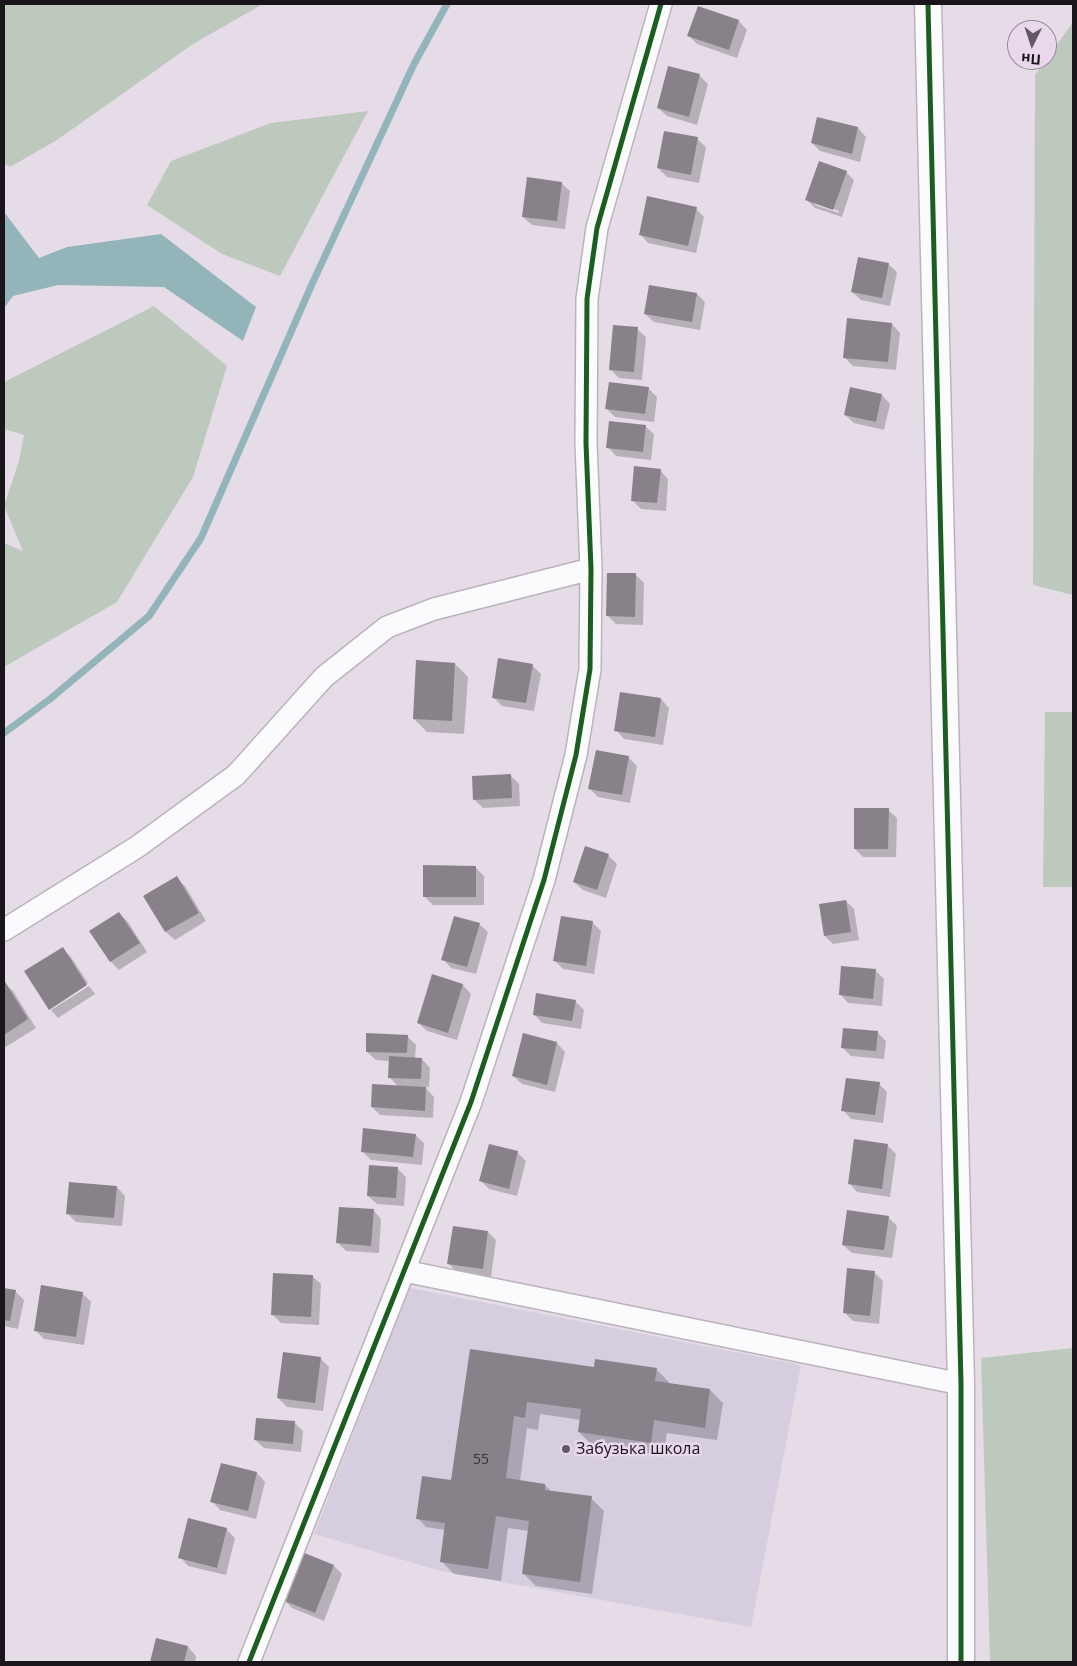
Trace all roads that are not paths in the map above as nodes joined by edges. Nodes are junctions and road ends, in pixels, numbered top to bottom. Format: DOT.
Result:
graph roads {
  1 [pos="661,4"];
  2 [pos="928,4"];
  3 [pos="591,569"];
  4 [pos="4,930"];
  5 [pos="404,1271"];
  6 [pos="961,1384"];
  7 [pos="249,1662"];
  8 [pos="961,1662"];
  1 -- 3 [label="street"];
  2 -- 6 [label="street"];
  3 -- 4 [label="street"];
  3 -- 5 [label="street"];
  5 -- 6 [label="street"];
  5 -- 7 [label="street"];
  6 -- 8 [label="street"];
}
